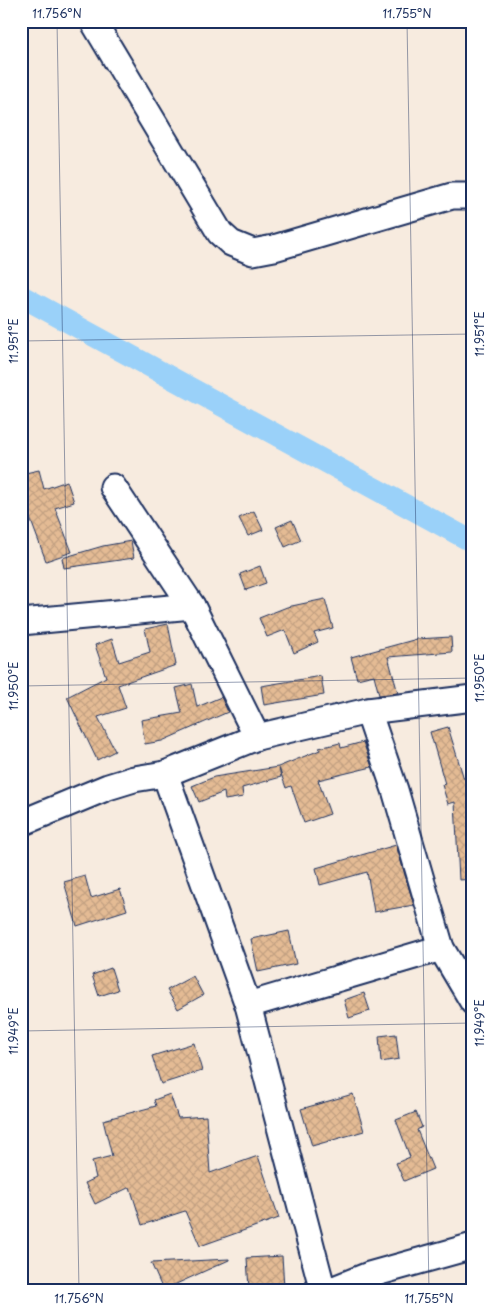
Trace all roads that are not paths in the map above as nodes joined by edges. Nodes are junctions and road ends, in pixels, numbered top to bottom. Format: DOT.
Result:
graph roads {
  1 [pos="93,21"];
  2 [pos="473,196"];
  3 [pos="113,487"];
  4 [pos="192,606"];
  5 [pos="21,622"];
  6 [pos="473,698"];
  7 [pos="368,711"];
  8 [pos="257,737"];
  9 [pos="165,774"];
  10 [pos="21,822"];
  11 [pos="441,948"];
  12 [pos="473,1002"];
  13 [pos="248,1005"];
  14 [pos="473,1246"];
  15 [pos="323,1291"];
  16 [pos="329,1291"];
  1 -- 2 [label="street"];
  3 -- 4 [label="street"];
  4 -- 5 [label="street"];
  4 -- 8 [label="street"];
  6 -- 7 [label="street"];
  7 -- 8 [label="street"];
  7 -- 11 [label="street"];
  8 -- 9 [label="street"];
  9 -- 10 [label="street"];
  9 -- 13 [label="street"];
  11 -- 12 [label="street"];
  11 -- 13 [label="street"];
  13 -- 15 [label="street"];
  14 -- 16 [label="street"];
}
